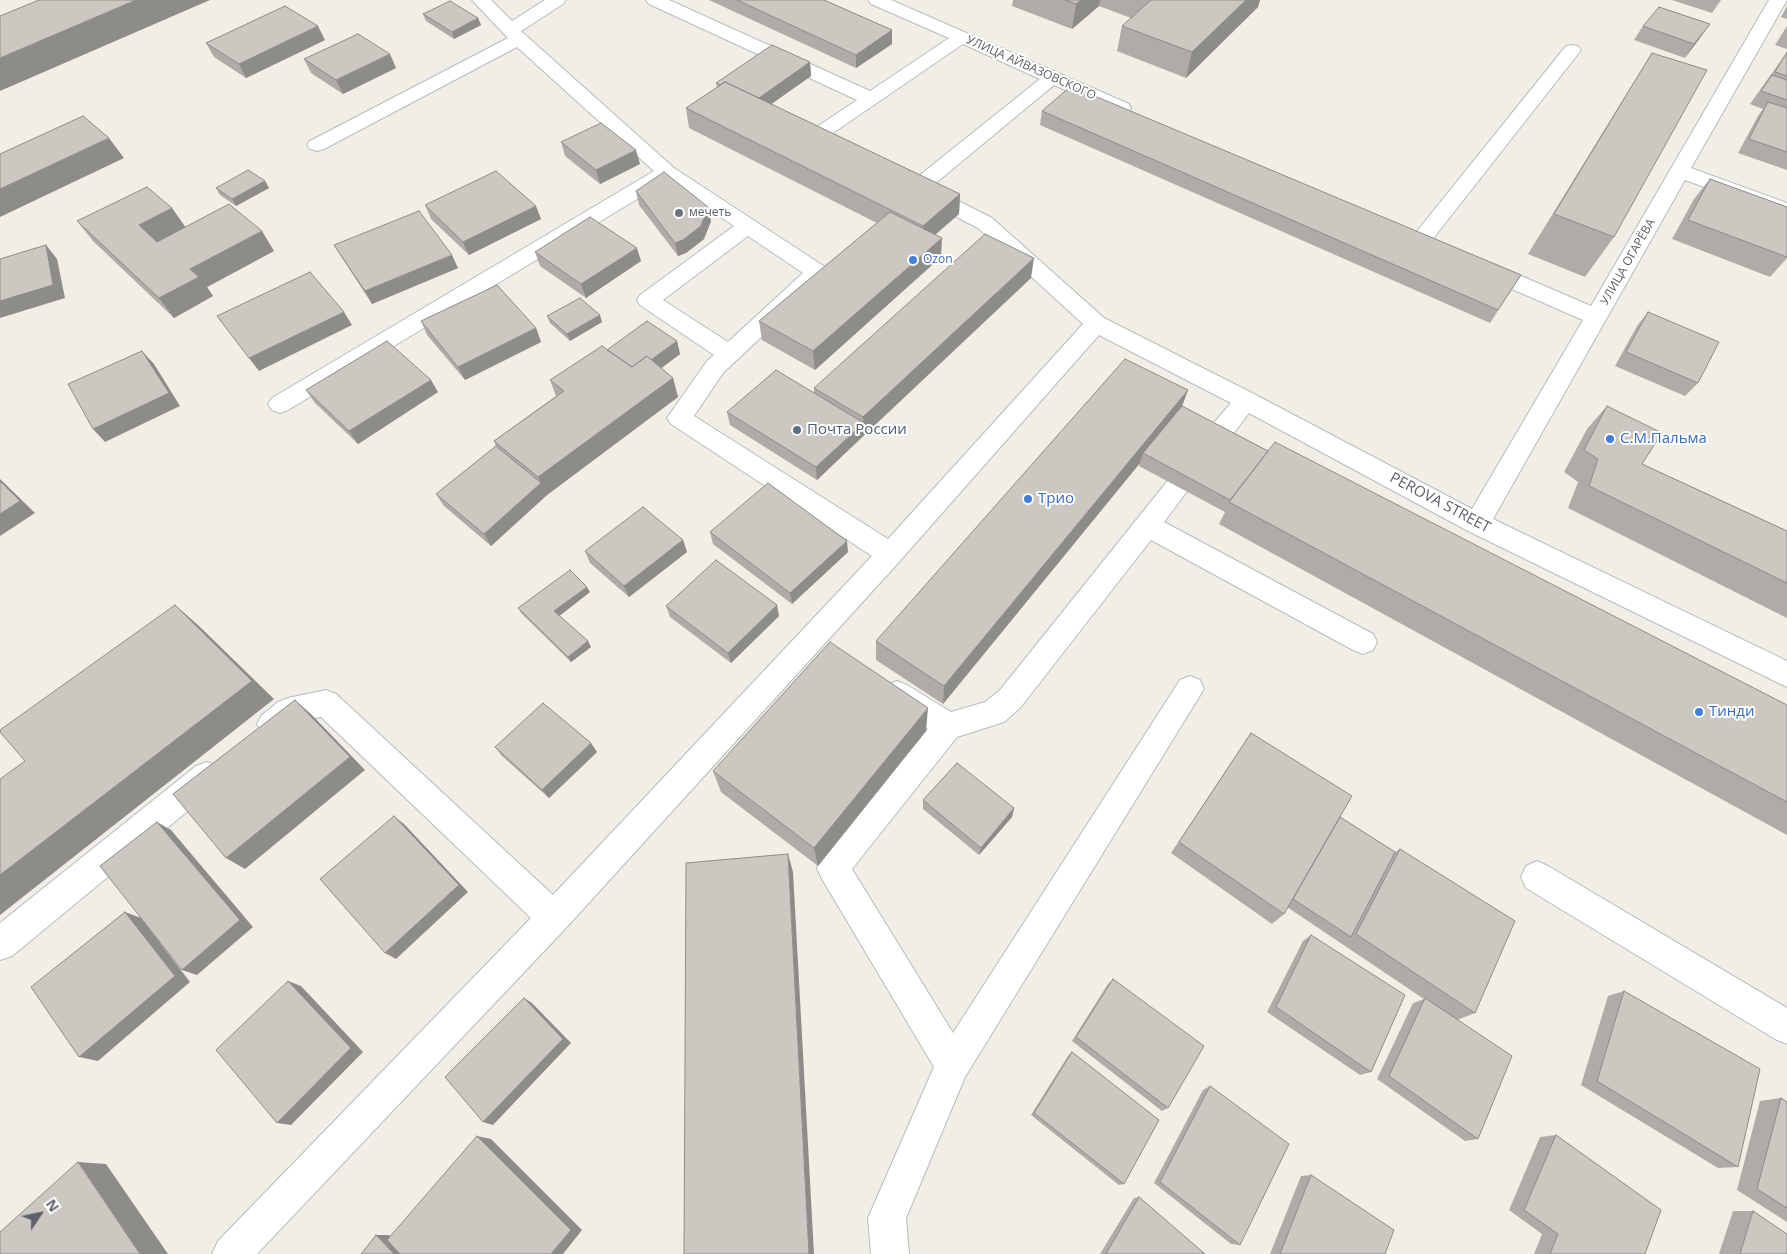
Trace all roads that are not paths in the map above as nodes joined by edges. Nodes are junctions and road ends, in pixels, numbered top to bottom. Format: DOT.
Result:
graph roads {
  1 [pos="481,0"];
  2 [pos="557,0"];
  3 [pos="655,0"];
  4 [pos="878,0"];
  5 [pos="1778,0"];
  6 [pos="514,34"];
  7 [pos="962,38"];
  8 [pos="1572,50"];
  9 [pos="1053,77"];
  10 [pos="871,99"];
  11 [pos="1143,117"];
  12 [pos="317,144"];
  13 [pos="858,158"];
  14 [pos="1680,171"];
  15 [pos="667,172"];
  16 [pos="1787,210"];
  17 [pos="748,226"];
  18 [pos="1421,240"];
  19 [pos="1465,259"];
  20 [pos="1596,318"];
  21 [pos="1096,324"];
  22 [pos="729,354"];
  23 [pos="1246,400"];
  24 [pos="280,404"];
  25 [pos="1216,439"];
  26 [pos="1178,486"];
  27 [pos="1477,524"];
  28 [pos="1148,526"];
  29 [pos="890,554"];
  30 [pos="1363,642"];
  31 [pos="1787,675"];
  32 [pos="872,678"];
  33 [pos="1190,689"];
  34 [pos="948,726"];
  35 [pos="1537,877"];
  36 [pos="554,918"];
  37 [pos="0,944"];
  38 [pos="1787,1027"];
  39 [pos="953,1065"];
  40 [pos="231,1254"];
  41 [pos="890,1254"];
  1 -- 6 [label="street"];
  2 -- 6 [label="street"];
  3 -- 10 [label="street"];
  4 -- 7 [label="street, УЛИЦА АЙВАЗОВСКОГО"];
  5 -- 14 [label="street, УЛИЦА ОГАРЁВА"];
  6 -- 12 [label="street"];
  6 -- 15 [label="street"];
  7 -- 9 [label="street, УЛИЦА АЙВАЗОВСКОГО"];
  7 -- 10 [label="street"];
  8 -- 18 [label="street"];
  9 -- 11 [label="street, УЛИЦА АЙВАЗОВСКОГО"];
  9 -- 21 [label="street, PEROVA STREET"];
  10 -- 13 [label="street"];
  14 -- 16 [label="street"];
  14 -- 20 [label="street, УЛИЦА ОГАРЁВА"];
  15 -- 17 [label="street"];
  15 -- 24 [label="street"];
  17 -- 22 [label="street"];
  17 -- 22 [label="street"];
  19 -- 20 [label="street"];
  20 -- 27 [label="street, УЛИЦА ОГАРЁВА"];
  21 -- 23 [label="street, PEROVA STREET"];
  21 -- 29 [label="street"];
  22 -- 29 [label="street"];
  23 -- 25 [label="street"];
  23 -- 27 [label="street, PEROVA STREET"];
  26 -- 28 [label="street"];
  27 -- 31 [label="street, PEROVA STREET"];
  28 -- 30 [label="street"];
  28 -- 34 [label="street"];
  29 -- 36 [label="street"];
  32 -- 34 [label="street"];
  33 -- 39 [label="street"];
  34 -- 39 [label="street"];
  35 -- 38 [label="street"];
  36 -- 37 [label="street"];
  36 -- 40 [label="street"];
  39 -- 41 [label="street"];
}
